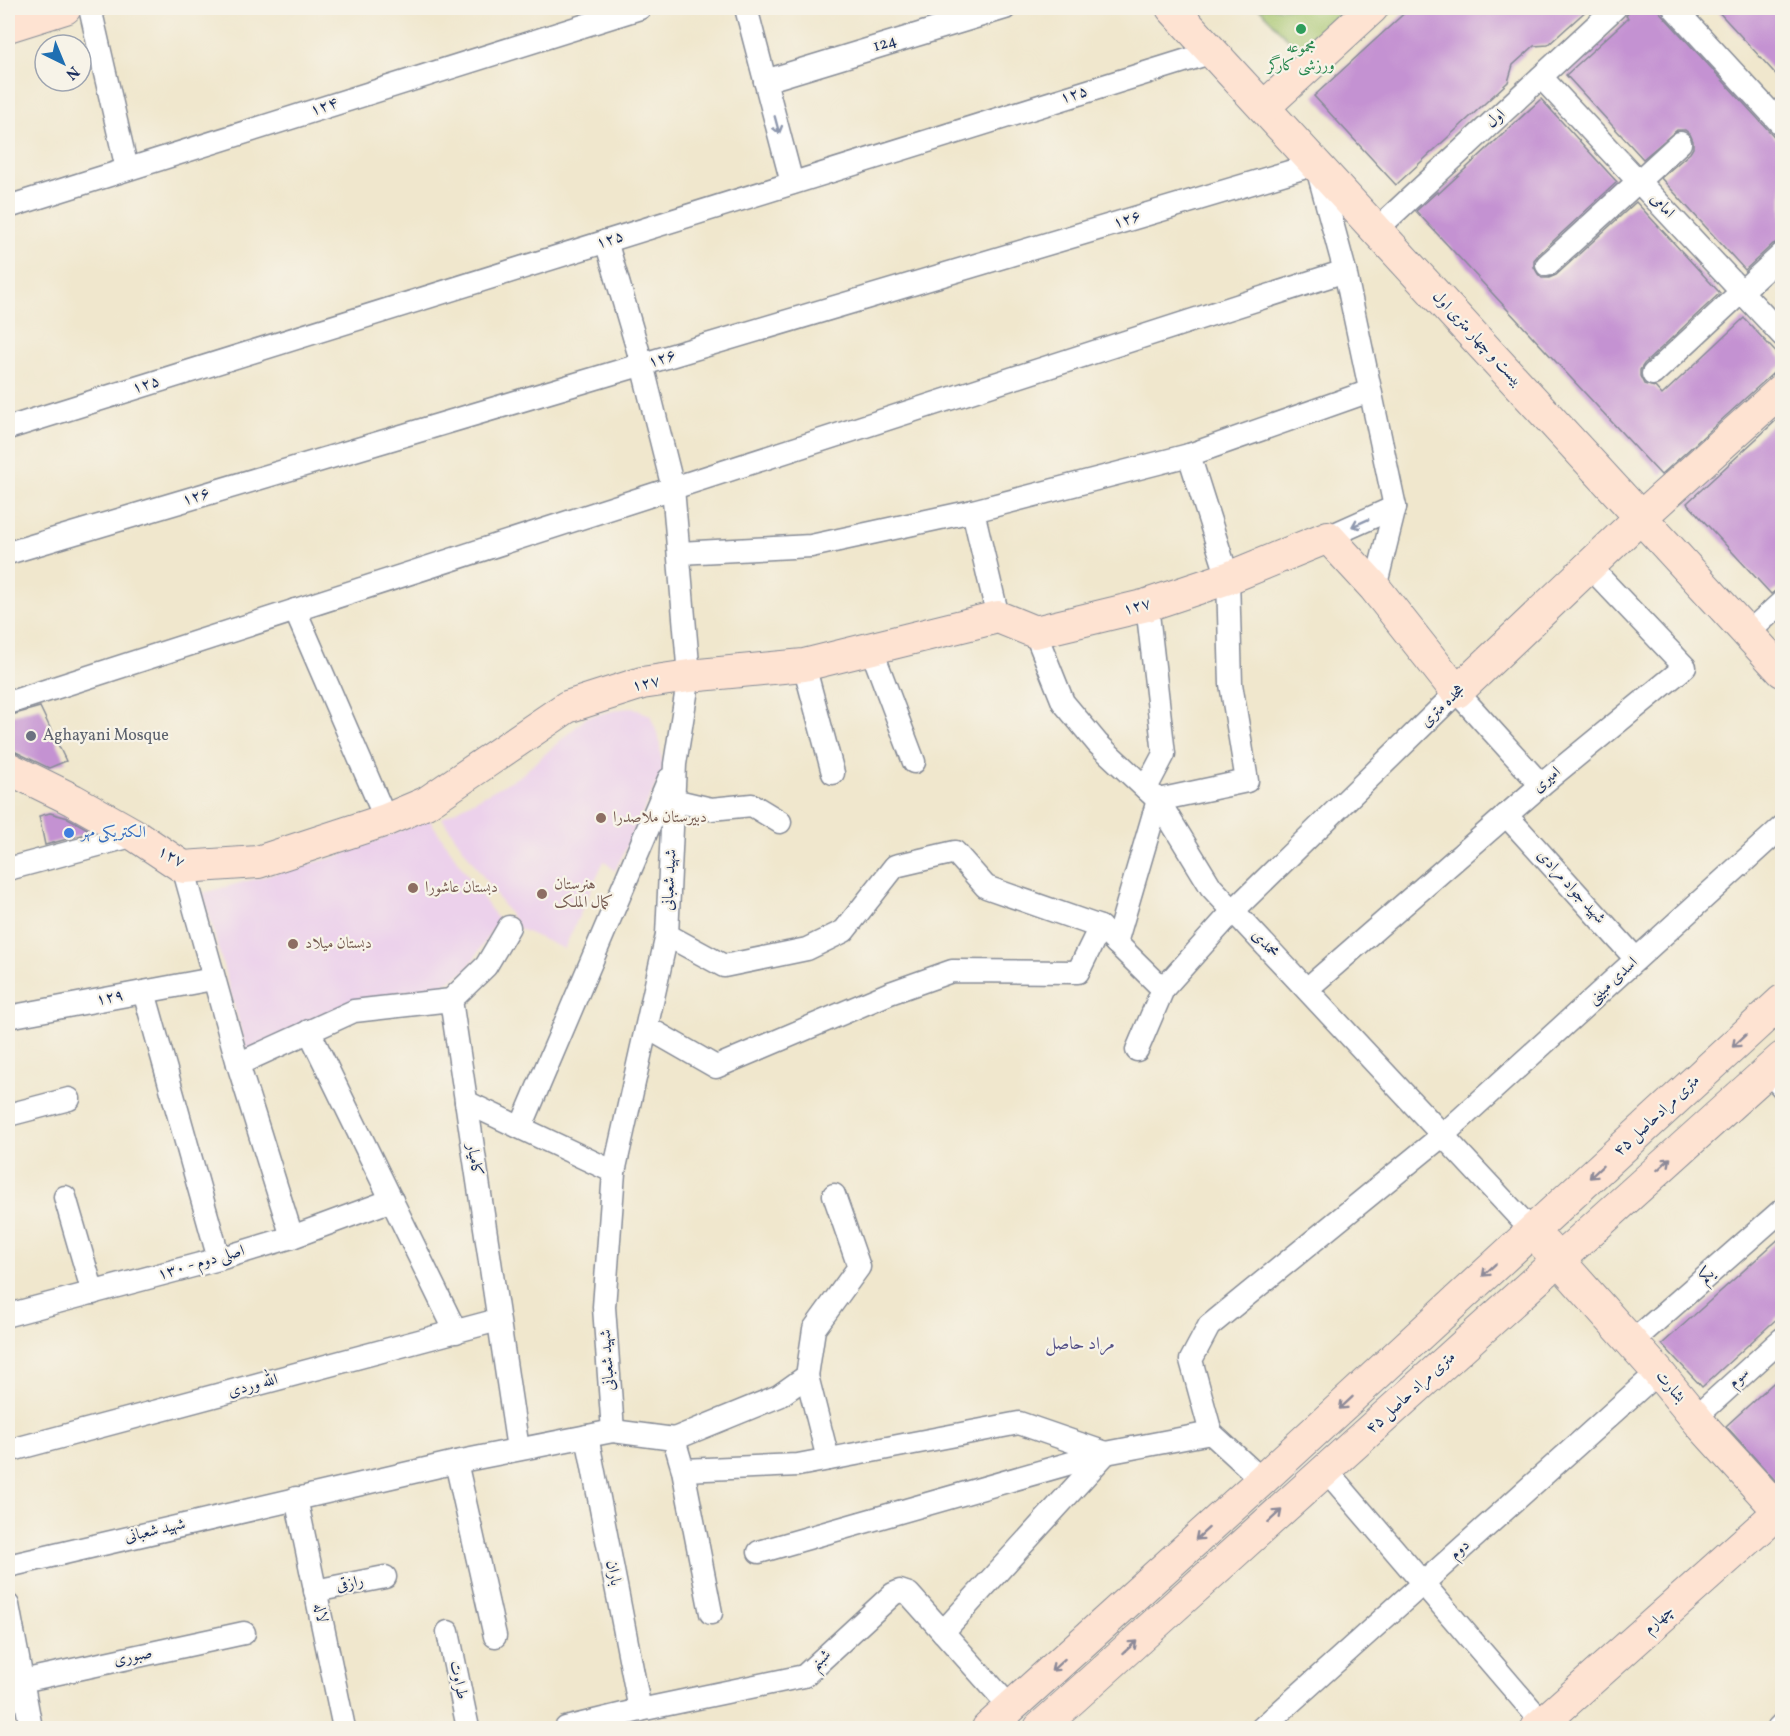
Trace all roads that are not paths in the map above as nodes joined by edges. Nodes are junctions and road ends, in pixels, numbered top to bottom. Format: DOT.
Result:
graph roads {
  1 [pos="65,8"];
  2 [pos="90,8"];
  3 [pos="640,8"];
  4 [pos="746,8"];
  5 [pos="1005,8"];
  6 [pos="1172,8"];
  7 [pos="1372,8"];
  8 [pos="1615,8"];
  9 [pos="1674,8"];
  10 [pos="8,26"];
  11 [pos="1213,52"];
  12 [pos="1541,76"];
  13 [pos="765,81"];
  14 [pos="1264,107"];
  15 [pos="1782,125"];
  16 [pos="1680,142"];
  17 [pos="1316,164"];
  18 [pos="127,169"];
  19 [pos="1639,181"];
  20 [pos="792,183"];
  21 [pos="8,207"];
  22 [pos="1376,230"];
  23 [pos="606,241"];
  24 [pos="1782,254"];
  25 [pos="1547,265"];
  26 [pos="1345,271"];
  27 [pos="1742,291"];
  28 [pos="1782,335"];
  29 [pos="642,364"];
  30 [pos="1653,374"];
  31 [pos="1782,390"];
  32 [pos="1370,391"];
  33 [pos="8,428"];
  34 [pos="1189,455"];
  35 [pos="673,488"];
  36 [pos="1395,507"];
  37 [pos="973,511"];
  38 [pos="1641,517"];
  39 [pos="1328,537"];
  40 [pos="8,553"];
  41 [pos="679,553"];
  42 [pos="1589,566"];
  43 [pos="1228,578"];
  44 [pos="1375,588"];
  45 [pos="1782,603"];
  46 [pos="1147,605"];
  47 [pos="295,610"];
  48 [pos="998,616"];
  49 [pos="1035,632"];
  50 [pos="1748,633"];
  51 [pos="871,648"];
  52 [pos="804,665"];
  53 [pos="1782,671"];
  54 [pos="689,676"];
  55 [pos="1458,692"];
  56 [pos="8,703"];
  57 [pos="914,762"];
  58 [pos="675,764"];
  59 [pos="8,768"];
  60 [pos="833,773"];
  61 [pos="1541,785"];
  62 [pos="1152,794"];
  63 [pos="673,800"];
  64 [pos="1506,815"];
  65 [pos="386,820"];
  66 [pos="780,822"];
  67 [pos="1782,827"];
  68 [pos="135,835"];
  69 [pos="183,867"];
  70 [pos="8,869"];
  71 [pos="1234,910"];
  72 [pos="509,927"];
  73 [pos="1100,927"];
  74 [pos="667,935"];
  75 [pos="1116,943"];
  76 [pos="1636,959"];
  77 [pos="213,979"];
  78 [pos="1163,989"];
  79 [pos="1307,989"];
  80 [pos="144,992"];
  81 [pos="451,1000"];
  82 [pos="1782,1001"];
  83 [pos="8,1017"];
  84 [pos="648,1028"];
  85 [pos="309,1031"];
  86 [pos="1137,1050"];
  87 [pos="238,1064"];
  88 [pos="1778,1072"];
  89 [pos="69,1099"];
  90 [pos="466,1102"];
  91 [pos="8,1115"];
  92 [pos="520,1127"];
  93 [pos="1443,1135"];
  94 [pos="614,1172"];
  95 [pos="834,1196"];
  96 [pos="65,1197"];
  97 [pos="392,1200"];
  98 [pos="1782,1210"];
  99 [pos="1532,1231"];
  100 [pos="292,1237"];
  101 [pos="219,1259"];
  102 [pos="1558,1259"];
  103 [pos="93,1293"];
  104 [pos="8,1315"];
  105 [pos="498,1320"];
  106 [pos="456,1332"];
  107 [pos="1782,1339"];
  108 [pos="1632,1342"];
  109 [pos="1658,1372"];
  110 [pos="807,1376"];
  111 [pos="1695,1418"];
  112 [pos="613,1431"];
  113 [pos="1211,1432"];
  114 [pos="586,1436"];
  115 [pos="674,1439"];
  116 [pos="518,1449"];
  117 [pos="8,1451"];
  118 [pos="1106,1453"];
  119 [pos="828,1459"];
  120 [pos="456,1462"];
  121 [pos="683,1470"];
  122 [pos="1326,1470"];
  123 [pos="1262,1480"];
  124 [pos="296,1498"];
  125 [pos="1781,1512"];
  126 [pos="759,1551"];
  127 [pos="8,1566"];
  128 [pos="386,1576"];
  129 [pos="1423,1584"];
  130 [pos="315,1591"];
  131 [pos="8,1605"];
  132 [pos="711,1613"];
  133 [pos="448,1632"];
  134 [pos="943,1632"];
  135 [pos="244,1633"];
  136 [pos="495,1636"];
  137 [pos="22,1681"];
  138 [pos="1011,1707"];
  139 [pos="640,1710"];
  140 [pos="1782,1724"];
  141 [pos="25,1727"];
  142 [pos="1542,1727"];
  143 [pos="344,1728"];
  144 [pos="468,1728"];
  145 [pos="566,1728"];
  146 [pos="987,1728"];
  147 [pos="1040,1728"];
  148 [pos="1262,1728"];
  149 [pos="1778,1728"];
  1 -- 10 [label="street"];
  2 -- 18 [label="street"];
  3 -- 18 [label="street, ۱۲۴"];
  4 -- 13 [label="street"];
  5 -- 13 [label="street, 124"];
  6 -- 11 [label="street, بیست و چهار متری اول"];
  7 -- 14 [label="street"];
  8 -- 12 [label="street, اول"];
  9 -- 15 [label="street"];
  11 -- 14 [label="street, بیست و چهار متری اول"];
  11 -- 20 [label="street, ۱۲۵"];
  12 -- 19 [label="street, امامی"];
  12 -- 22 [label="street, اول"];
  13 -- 20 [label="street, one-way"];
  14 -- 17 [label="street, بیست و چهار متری اول"];
  16 -- 19 [label="street"];
  17 -- 22 [label="street, بیست و چهار متری اول"];
  17 -- 26 [label="street"];
  17 -- 29 [label="street, ۱۲۶"];
  18 -- 21 [label="street, ۱۲۴"];
  19 -- 25 [label="street"];
  19 -- 27 [label="street, امامی"];
  20 -- 23 [label="street, ۱۲۵"];
  22 -- 38 [label="street, بیست و چهار متری اول"];
  23 -- 29 [label="street, شهید شعبانی"];
  23 -- 33 [label="street, ۱۲۵"];
  24 -- 27 [label="street"];
  26 -- 32 [label="street"];
  26 -- 35 [label="street"];
  27 -- 28 [label="street, امامی"];
  27 -- 30 [label="street"];
  29 -- 35 [label="street, شهید شعبانی"];
  29 -- 40 [label="street, ۱۲۶"];
  31 -- 38 [label="street, هجده متری"];
  32 -- 34 [label="street"];
  32 -- 36 [label="street"];
  34 -- 37 [label="street"];
  34 -- 43 [label="street"];
  35 -- 41 [label="street, شهید شعبانی"];
  35 -- 47 [label="street"];
  36 -- 39 [label="street, one-way"];
  36 -- 44 [label="street"];
  37 -- 41 [label="street"];
  37 -- 48 [label="street"];
  38 -- 42 [label="street, هجده متری"];
  38 -- 50 [label="street, بیست و چهار متری اول"];
  39 -- 43 [label="street, ۱۲۷"];
  39 -- 44 [label="street"];
  41 -- 54 [label="street, شهید شعبانی"];
  42 -- 55 [label="street, هجده متری"];
  42 -- 61 [label="street, امیری"];
  43 -- 46 [label="street, ۱۲۷"];
  43 -- 62 [label="street"];
  44 -- 55 [label="street"];
  45 -- 50 [label="street"];
  46 -- 49 [label="street, ۱۲۷"];
  46 -- 62 [label="street"];
  47 -- 56 [label="street"];
  47 -- 65 [label="street"];
  48 -- 49 [label="street"];
  48 -- 51 [label="street, ۱۲۷"];
  49 -- 62 [label="street, محمدی"];
  50 -- 53 [label="street, بیست و چهار متری اول"];
  51 -- 52 [label="street, ۱۲۷"];
  51 -- 57 [label="street"];
  52 -- 54 [label="street, ۱۲۷"];
  52 -- 60 [label="street"];
  54 -- 58 [label="street, شهید شعبانی"];
  54 -- 65 [label="street, ۱۲۷"];
  55 -- 61 [label="street"];
  55 -- 71 [label="street, هجده متری"];
  58 -- 63 [label="street, شهید شعبانی"];
  58 -- 92 [label="street"];
  59 -- 68 [label="street, ۱۲۷"];
  61 -- 64 [label="street, امیری"];
  62 -- 71 [label="street, محمدی"];
  62 -- 75 [label="street"];
  63 -- 66 [label="street"];
  63 -- 74 [label="street, شهید شعبانی"];
  64 -- 76 [label="street, شهید جواد مرادی"];
  64 -- 79 [label="street, امیری"];
  65 -- 69 [label="street, ۱۲۷"];
  67 -- 76 [label="street, اسدی مبینی"];
  68 -- 69 [label="street, ۱۲۷"];
  68 -- 70 [label="street"];
  69 -- 77 [label="street"];
  71 -- 78 [label="street, هجده متری"];
  71 -- 79 [label="street, محمدی"];
  72 -- 81 [label="street"];
  73 -- 74 [label="street"];
  73 -- 75 [label="street"];
  73 -- 84 [label="street"];
  74 -- 84 [label="street, شهید شعبانی"];
  75 -- 78 [label="street"];
  76 -- 93 [label="street, اسدی مبینی"];
  77 -- 80 [label="street, ۱۲۹"];
  77 -- 87 [label="street"];
  78 -- 86 [label="street, هجده متری"];
  79 -- 93 [label="street, محمدی"];
  80 -- 83 [label="street, ۱۲۹"];
  80 -- 101 [label="street"];
  81 -- 85 [label="street"];
  81 -- 90 [label="street, کامیار"];
  82 -- 99 [label="street, ۴۵ متری مرادحاصل, one-way"];
  84 -- 94 [label="street, شهید شعبانی"];
  85 -- 87 [label="street"];
  85 -- 97 [label="street"];
  87 -- 100 [label="street"];
  102 -- 88 [label="street, ۴۵ متری مراد حاصل, one-way"];
  89 -- 91 [label="street"];
  90 -- 92 [label="street"];
  90 -- 105 [label="street, کامیار"];
  92 -- 94 [label="street"];
  93 -- 99 [label="street, محمدی"];
  93 -- 113 [label="street, اسدی مبینی"];
  94 -- 112 [label="street, شهید شعبانی"];
  95 -- 110 [label="street"];
  96 -- 103 [label="street"];
  97 -- 100 [label="street, اصلی دوم - ۱۳۰"];
  97 -- 106 [label="street"];
  98 -- 108 [label="street, یکم"];
  99 -- 102 [label="street, بشارت"];
  99 -- 123 [label="street, one-way"];
  100 -- 101 [label="street, اصلی دوم - ۱۳۰"];
  101 -- 103 [label="street, اصلی دوم - ۱۳۰"];
  102 -- 108 [label="street, بشارت"];
  102 -- 122 [label="street, ۴۵ متری مراد حاصل"];
  103 -- 104 [label="street, اصلی دوم - ۱۳۰"];
  105 -- 106 [label="street, الله وردی"];
  105 -- 116 [label="street, کامیار"];
  106 -- 117 [label="street, الله وردی"];
  107 -- 111 [label="street, سوم"];
  108 -- 109 [label="street, بشارت"];
  109 -- 111 [label="street, بشارت"];
  109 -- 129 [label="street, دوم"];
  110 -- 115 [label="street"];
  110 -- 119 [label="street"];
  111 -- 125 [label="street, بشارت"];
  112 -- 114 [label="street, شهید شعبانی"];
  112 -- 115 [label="street"];
  113 -- 118 [label="street"];
  113 -- 123 [label="street"];
  114 -- 116 [label="street, شهید شعبانی"];
  114 -- 139 [label="street, باران"];
  115 -- 121 [label="street"];
  116 -- 120 [label="street, شهید شعبانی"];
  118 -- 119 [label="street"];
  118 -- 126 [label="street"];
  118 -- 134 [label="street"];
  119 -- 121 [label="street"];
  120 -- 124 [label="street, شهید شعبانی"];
  120 -- 136 [label="street"];
  121 -- 132 [label="street"];
  122 -- 129 [label="street"];
  147 -- 122 [label="street, ۴۵ متری مراد حاصل, one-way"];
  123 -- 138 [label="street, one-way"];
  124 -- 127 [label="street, شهید شعبانی"];
  124 -- 130 [label="street, لاله"];
  125 -- 142 [label="street, چهارم"];
  128 -- 130 [label="street, رازقی"];
  129 -- 142 [label="street"];
  129 -- 148 [label="street, دوم"];
  130 -- 143 [label="street, لاله"];
  131 -- 137 [label="street"];
  133 -- 144 [label="street, طراوت"];
  134 -- 138 [label="street, شبنم"];
  134 -- 139 [label="street, شبنم"];
  135 -- 137 [label="street, صبوری"];
  137 -- 141 [label="street"];
  138 -- 146 [label="street"];
  139 -- 145 [label="street, شبنم"];
  140 -- 149 [label="street"];
}
